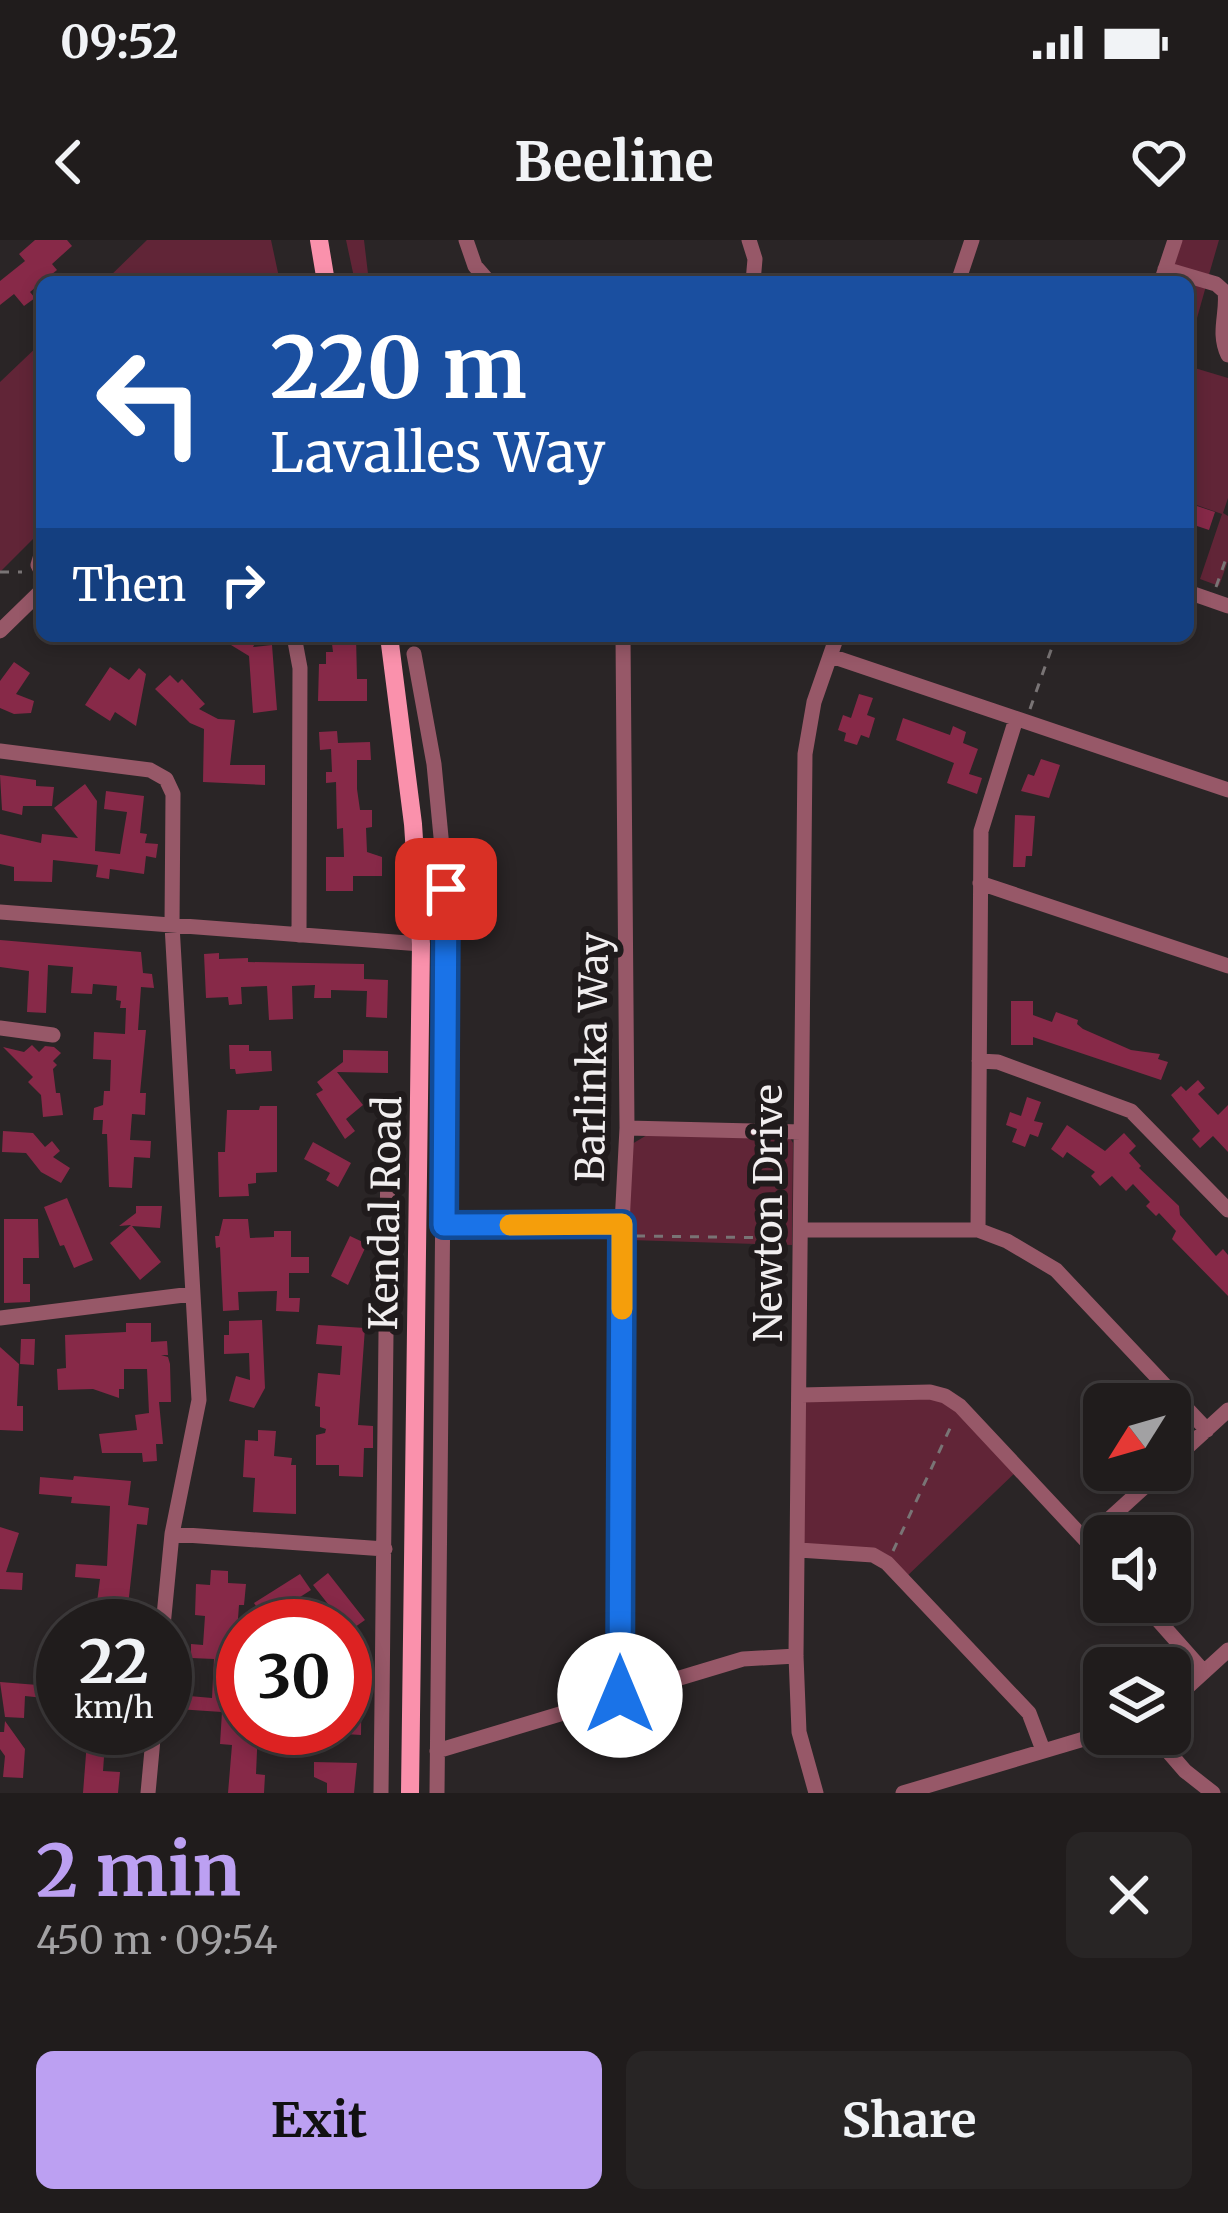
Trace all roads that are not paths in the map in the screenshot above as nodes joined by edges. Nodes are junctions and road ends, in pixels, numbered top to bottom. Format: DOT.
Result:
graph roads {
  1 [pos="319,240"];
  2 [pos="466,240"];
  3 [pos="749,240"];
  4 [pos="972,240"];
  5 [pos="1175,240"];
  6 [pos="1163,275"];
  7 [pos="325,276"];
  8 [pos="483,276"];
  9 [pos="754,276"];
  10 [pos="960,276"];
  11 [pos="1194,280"];
  12 [pos="1228,355"];
  13 [pos="36,596"];
  14 [pos="0,631"];
  15 [pos="295,642"];
  16 [pos="390,642"];
  17 [pos="623,642"];
  18 [pos="835,642"];
  19 [pos="414,654"];
  20 [pos="831,656"];
  21 [pos="1021,721"];
  22 [pos="0,751"];
  23 [pos="1228,790"];
  24 [pos="980,883"];
  25 [pos="0,911"];
  26 [pos="172,925"];
  27 [pos="299,935"];
  28 [pos="422,944"];
  29 [pos="1228,966"];
  30 [pos="0,1028"];
  31 [pos="53,1035"];
  32 [pos="979,1061"];
  33 [pos="627,1128"];
  34 [pos="801,1132"];
  35 [pos="388,1149"];
  36 [pos="1228,1210"];
  37 [pos="444,1225"];
  38 [pos="978,1229"];
  39 [pos="622,1230"];
  40 [pos="802,1234"];
  41 [pos="192,1294"];
  42 [pos="0,1318"];
  43 [pos="801,1395"];
  44 [pos="1228,1410"];
  45 [pos="1207,1430"];
  46 [pos="1191,1444"];
  47 [pos="1140,1491"];
  48 [pos="1114,1515"];
  49 [pos="172,1534"];
  50 [pos="1083,1537"];
  51 [pos="385,1550"];
  52 [pos="799,1550"];
  53 [pos="166,1599"];
  54 [pos="1161,1623"];
  55 [pos="1228,1651"];
  56 [pos="796,1656"];
  57 [pos="1204,1672"];
  58 [pos="1191,1684"];
  59 [pos="620,1695"];
  60 [pos="1083,1739"];
  61 [pos="1043,1750"];
  62 [pos="437,1751"];
  63 [pos="152,1755"];
  64 [pos="1172,1755"];
  65 [pos="148,1793"];
  66 [pos="381,1793"];
  67 [pos="410,1793"];
  68 [pos="437,1793"];
  69 [pos="816,1793"];
  70 [pos="902,1793"];
  71 [pos="1213,1793"];
  1 -- 7 [label="main road"];
  2 -- 8 [label="street"];
  3 -- 9 [label="street"];
  4 -- 10 [label="street"];
  5 -- 6 [label="street"];
  11 -- 12 [label="street"];
  13 -- 14 [label="street"];
  15 -- 27 [label="street"];
  16 -- 28 [label="main road, Kendal Road"];
  17 -- 33 [label="street, Barlinka Way"];
  18 -- 20 [label="street, Newton Drive"];
  19 -- 37 [label="street"];
  20 -- 21 [label="street"];
  20 -- 34 [label="street, Newton Drive"];
  21 -- 23 [label="street"];
  21 -- 24 [label="street"];
  22 -- 26 [label="street"];
  24 -- 29 [label="street"];
  24 -- 32 [label="street"];
  25 -- 26 [label="street"];
  26 -- 27 [label="street"];
  26 -- 41 [label="street"];
  27 -- 28 [label="street"];
  28 -- 67 [label="main road, Kendal Road"];
  30 -- 31 [label="street"];
  32 -- 36 [label="street"];
  32 -- 38 [label="street"];
  33 -- 34 [label="street"];
  33 -- 39 [label="street, Barlinka Way"];
  34 -- 40 [label="street, Newton Drive"];
  35 -- 51 [label="street"];
  37 -- 39 [label="street"];
  37 -- 62 [label="street"];
  38 -- 40 [label="street"];
  38 -- 45 [label="street"];
  39 -- 59 [label="street, Barlinka Way"];
  40 -- 43 [label="street, Newton Drive"];
  41 -- 42 [label="street"];
  41 -- 49 [label="street"];
  43 -- 50 [label="street"];
  43 -- 52 [label="street, Newton Drive"];
  44 -- 45 [label="street"];
  45 -- 46 [label="street"];
  47 -- 48 [label="street"];
  49 -- 51 [label="street"];
  49 -- 53 [label="street"];
  51 -- 66 [label="street"];
  52 -- 56 [label="street, Newton Drive"];
  52 -- 61 [label="street"];
  54 -- 57 [label="street"];
  55 -- 57 [label="street"];
  56 -- 59 [label="street"];
  56 -- 69 [label="street, Newton Drive"];
  57 -- 58 [label="street"];
  59 -- 62 [label="street"];
  60 -- 61 [label="street"];
  61 -- 70 [label="street"];
  62 -- 68 [label="street"];
  63 -- 65 [label="street"];
  64 -- 71 [label="street"];
}
